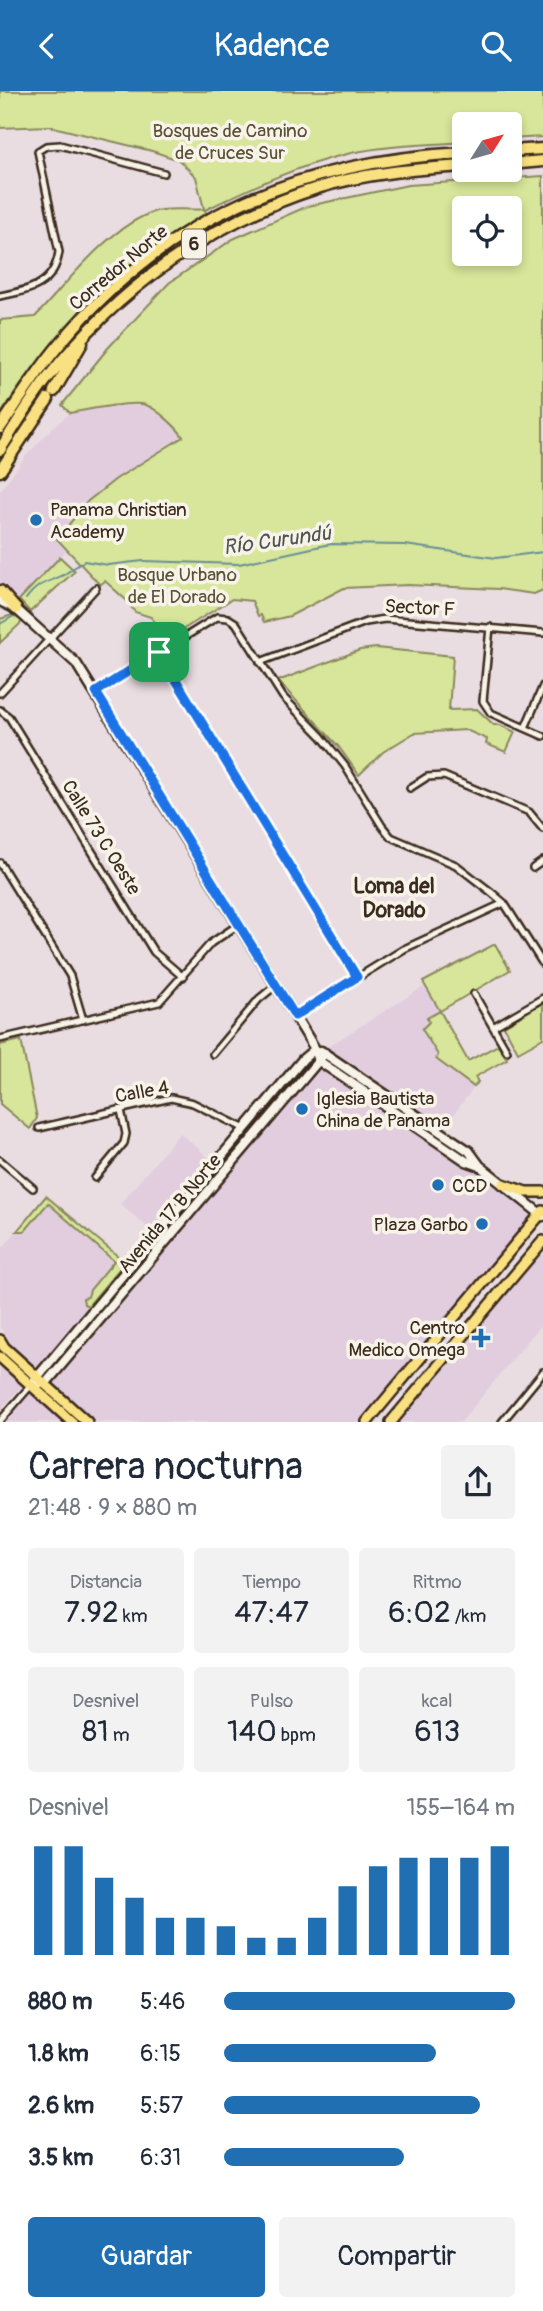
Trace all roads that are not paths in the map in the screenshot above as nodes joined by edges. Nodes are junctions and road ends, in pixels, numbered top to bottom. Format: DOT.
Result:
graph roads {
  1 [pos="543,149"];
  2 [pos="522,150"];
  3 [pos="452,154"];
  4 [pos="543,161"];
  5 [pos="522,162"];
  6 [pos="452,167"];
  7 [pos="164,173"];
  8 [pos="0,296"];
  9 [pos="89,330"];
  10 [pos="0,428"];
  11 [pos="0,450"];
  12 [pos="0,471"];
  13 [pos="96,588"];
  14 [pos="0,591"];
  15 [pos="0,601"];
  16 [pos="16,609"];
  17 [pos="490,627"];
  18 [pos="543,633"];
  19 [pos="52,639"];
  20 [pos="159,652"];
  21 [pos="260,662"];
  22 [pos="543,686"];
  23 [pos="96,692"];
  24 [pos="0,693"];
  25 [pos="0,710"];
  26 [pos="525,728"];
  27 [pos="543,736"];
  28 [pos="410,788"];
  29 [pos="543,829"];
  30 [pos="543,861"];
  31 [pos="0,863"];
  32 [pos="533,868"];
  33 [pos="504,903"];
  34 [pos="238,925"];
  35 [pos="543,964"];
  36 [pos="183,977"];
  37 [pos="357,977"];
  38 [pos="275,986"];
  39 [pos="474,994"];
  40 [pos="543,998"];
  41 [pos="295,1016"];
  42 [pos="83,1020"];
  43 [pos="493,1027"];
  44 [pos="0,1039"];
  45 [pos="315,1049"];
  46 [pos="507,1051"];
  47 [pos="325,1053"];
  48 [pos="213,1054"];
  49 [pos="319,1061"];
  50 [pos="121,1110"];
  51 [pos="40,1128"];
  52 [pos="245,1129"];
  53 [pos="0,1160"];
  54 [pos="480,1166"];
  55 [pos="95,1178"];
  56 [pos="503,1184"];
  57 [pos="33,1188"];
  58 [pos="543,1192"];
  59 [pos="542,1214"];
  60 [pos="541,1245"];
  61 [pos="0,1340"];
  62 [pos="0,1357"];
  63 [pos="543,1372"];
  64 [pos="35,1380"];
  65 [pos="46,1383"];
  66 [pos="0,1421"];
  67 [pos="72,1422"];
  68 [pos="87,1422"];
  69 [pos="367,1422"];
  70 [pos="391,1422"];
  71 [pos="502,1422"];
  1 -- 2 [label="highway"];
  3 -- 10 [label="highway, Corredor Norte / 6"];
  4 -- 5 [label="highway"];
  6 -- 9 [label="highway, Corredor Norte / 6"];
  7 -- 8 [label="street"];
  9 -- 11 [label="highway, Corredor Norte / 6"];
  9 -- 12 [label="highway"];
  13 -- 19 [label="street"];
  14 -- 16 [label="highway"];
  15 -- 16 [label="street"];
  16 -- 19 [label="street"];
  17 -- 18 [label="street, Sector F"];
  17 -- 21 [label="street, Sector F"];
  17 -- 26 [label="street"];
  19 -- 23 [label="street"];
  19 -- 24 [label="street"];
  20 -- 21 [label="street"];
  20 -- 23 [label="street"];
  20 -- 37 [label="street"];
  21 -- 33 [label="street"];
  22 -- 26 [label="street"];
  23 -- 34 [label="street"];
  25 -- 36 [label="street, Calle 73 C Oeste"];
  26 -- 27 [label="street"];
  28 -- 29 [label="street"];
  30 -- 32 [label="street"];
  31 -- 42 [label="street"];
  33 -- 35 [label="street"];
  33 -- 37 [label="street"];
  34 -- 36 [label="street"];
  34 -- 38 [label="street"];
  36 -- 42 [label="street"];
  37 -- 41 [label="street"];
  38 -- 41 [label="street"];
  38 -- 48 [label="street"];
  39 -- 43 [label="street"];
  40 -- 43 [label="street"];
  41 -- 45 [label="street"];
  42 -- 44 [label="street"];
  43 -- 46 [label="street"];
  45 -- 47 [label="street"];
  45 -- 49 [label="street"];
  45 -- 52 [label="street, Avenida 17 B Norte"];
  47 -- 49 [label="street, Avenida 17 B Norte"];
  47 -- 54 [label="street"];
  49 -- 54 [label="street"];
  49 -- 65 [label="street, Avenida 17 B Norte"];
  50 -- 51 [label="street, Calle 4"];
  50 -- 52 [label="street, Calle 4"];
  50 -- 55 [label="street"];
  52 -- 64 [label="street, Avenida 17 B Norte"];
  53 -- 57 [label="street"];
  54 -- 56 [label="street"];
  56 -- 58 [label="main road"];
  56 -- 59 [label="street"];
  59 -- 69 [label="main road"];
  60 -- 70 [label="main road"];
  61 -- 64 [label="main road"];
  62 -- 64 [label="main road"];
  63 -- 71 [label="street"];
  64 -- 65 [label="main road"];
  64 -- 66 [label="street, Avenida 17 B Norte"];
  64 -- 67 [label="main road"];
  65 -- 68 [label="main road"];
}
